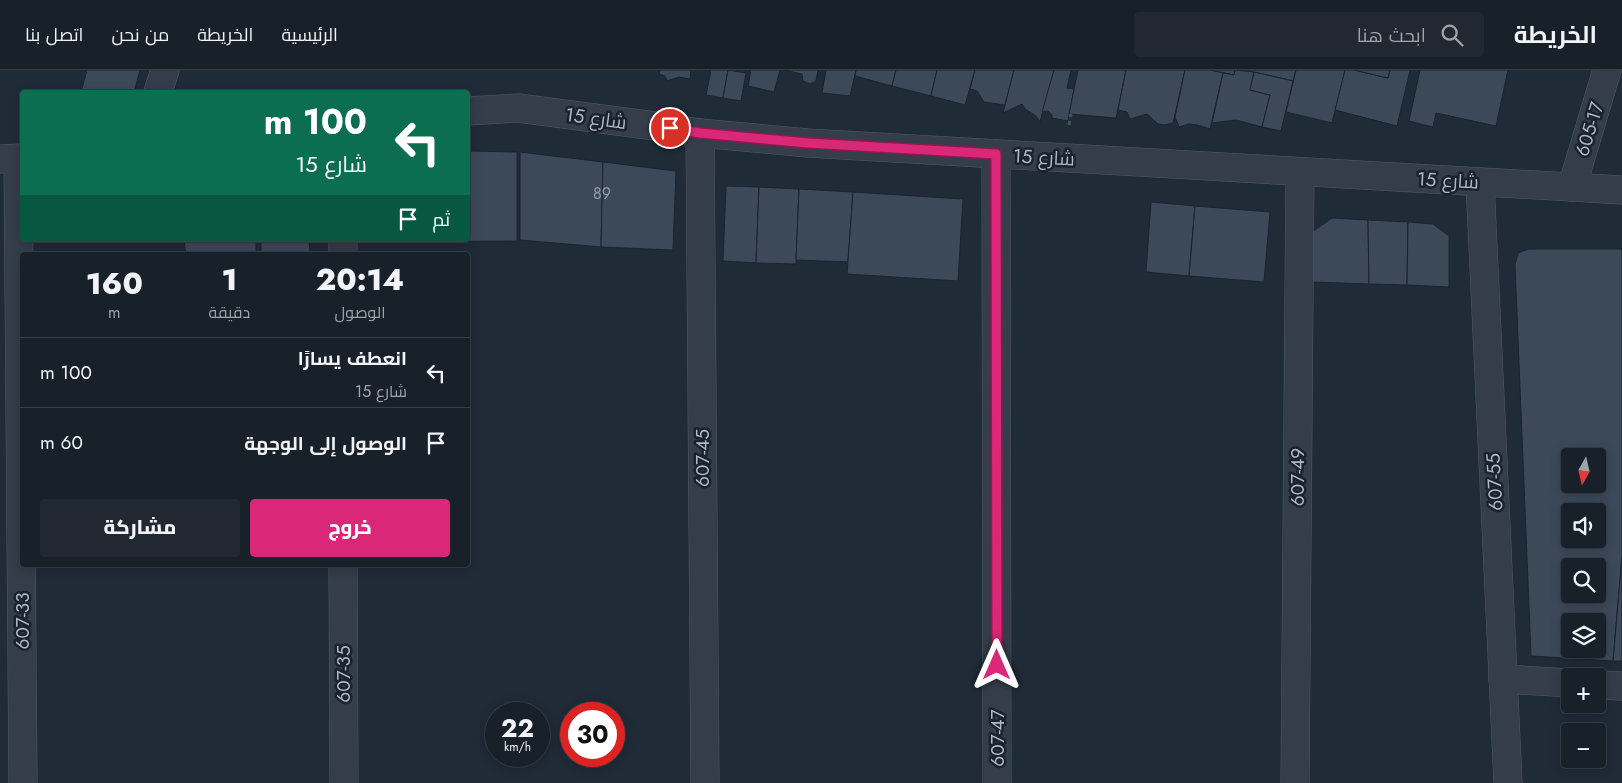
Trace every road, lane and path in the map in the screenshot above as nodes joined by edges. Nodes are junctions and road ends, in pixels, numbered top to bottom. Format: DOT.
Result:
graph roads {
  1 [pos="165,70"];
  2 [pos="1607,70"];
  3 [pos="159,90"];
  4 [pos="470,110"];
  5 [pos="1071,114"];
  6 [pos="1069,126"];
  7 [pos="700,133"];
  8 [pos="996,154"];
  9 [pos="13,159"];
  10 [pos="1300,172"];
  11 [pos="1480,182"];
  12 [pos="1572,187"];
  13 [pos="1622,190"];
  14 [pos="343,567"];
  15 [pos="1503,679"];
  16 [pos="1561,682"];
  17 [pos="1606,685"];
  18 [pos="1622,686"];
  19 [pos="23,783"];
  20 [pos="344,783"];
  21 [pos="705,783"];
  22 [pos="997,783"];
  23 [pos="1295,783"];
  24 [pos="1508,783"];
  1 -- 3 [label="street"];
  2 -- 12 [label="street, 605-17"];
  4 -- 7 [label="street, شارع 15"];
  5 -- 6 [label="path"];
  7 -- 8 [label="street, شارع 15"];
  7 -- 21 [label="street, 607-45"];
  8 -- 10 [label="street, شارع 15"];
  8 -- 22 [label="street, 607-47"];
  9 -- 19 [label="street, 607-33"];
  10 -- 11 [label="street, شارع 15"];
  10 -- 23 [label="street, 607-49"];
  11 -- 12 [label="street, شارع 15"];
  11 -- 15 [label="street, 607-55"];
  12 -- 13 [label="street, شارع 15"];
  14 -- 20 [label="street, 607-35"];
  15 -- 16 [label="street"];
  15 -- 24 [label="street, 607-55"];
  17 -- 18 [label="street"];
}
